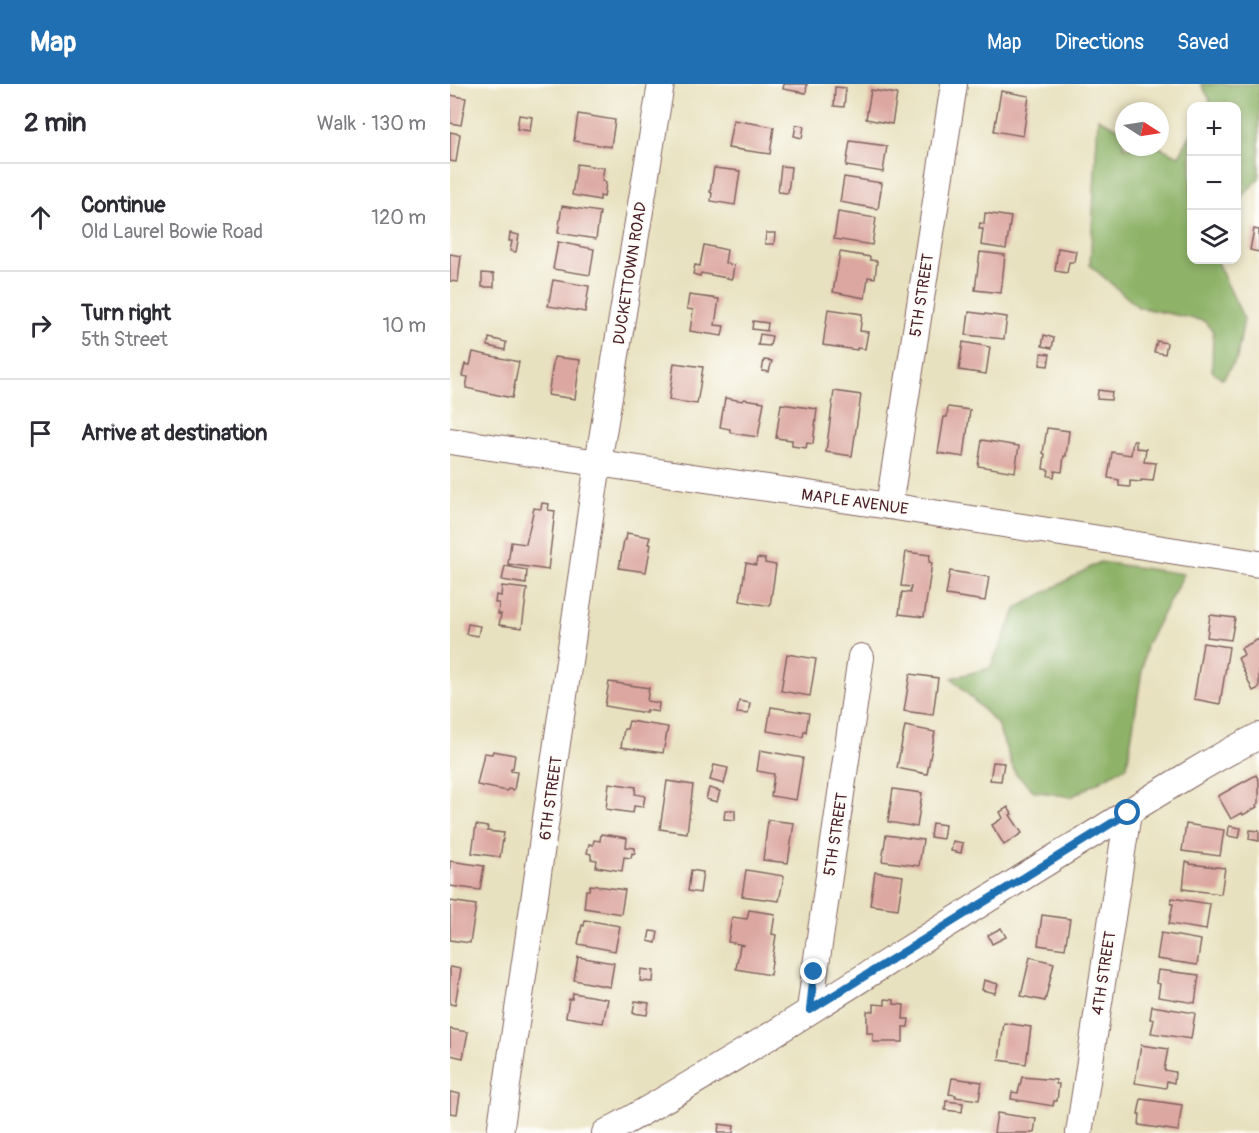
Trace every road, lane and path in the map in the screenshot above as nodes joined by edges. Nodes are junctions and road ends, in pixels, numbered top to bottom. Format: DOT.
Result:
graph roads {
  1 [pos="661,84"];
  2 [pos="954,84"];
  3 [pos="450,441"];
  4 [pos="598,463"];
  5 [pos="889,506"];
  6 [pos="1259,564"];
  7 [pos="861,657"];
  8 [pos="1259,736"];
  9 [pos="1128,813"];
  10 [pos="810,1010"];
  11 [pos="500,1133"];
  12 [pos="605,1133"];
  13 [pos="1079,1133"];
  1 -- 4 [label="street, DUCKETTOWN ROAD"];
  2 -- 5 [label="street, 5TH STREET"];
  3 -- 4 [label="street, MAPLE AVENUE"];
  4 -- 5 [label="street, MAPLE AVENUE"];
  4 -- 11 [label="street, 6TH STREET"];
  5 -- 6 [label="street, MAPLE AVENUE"];
  7 -- 10 [label="street, 5TH STREET"];
  8 -- 9 [label="street"];
  9 -- 10 [label="street"];
  9 -- 13 [label="street, 4TH STREET"];
  10 -- 12 [label="street"];
}
